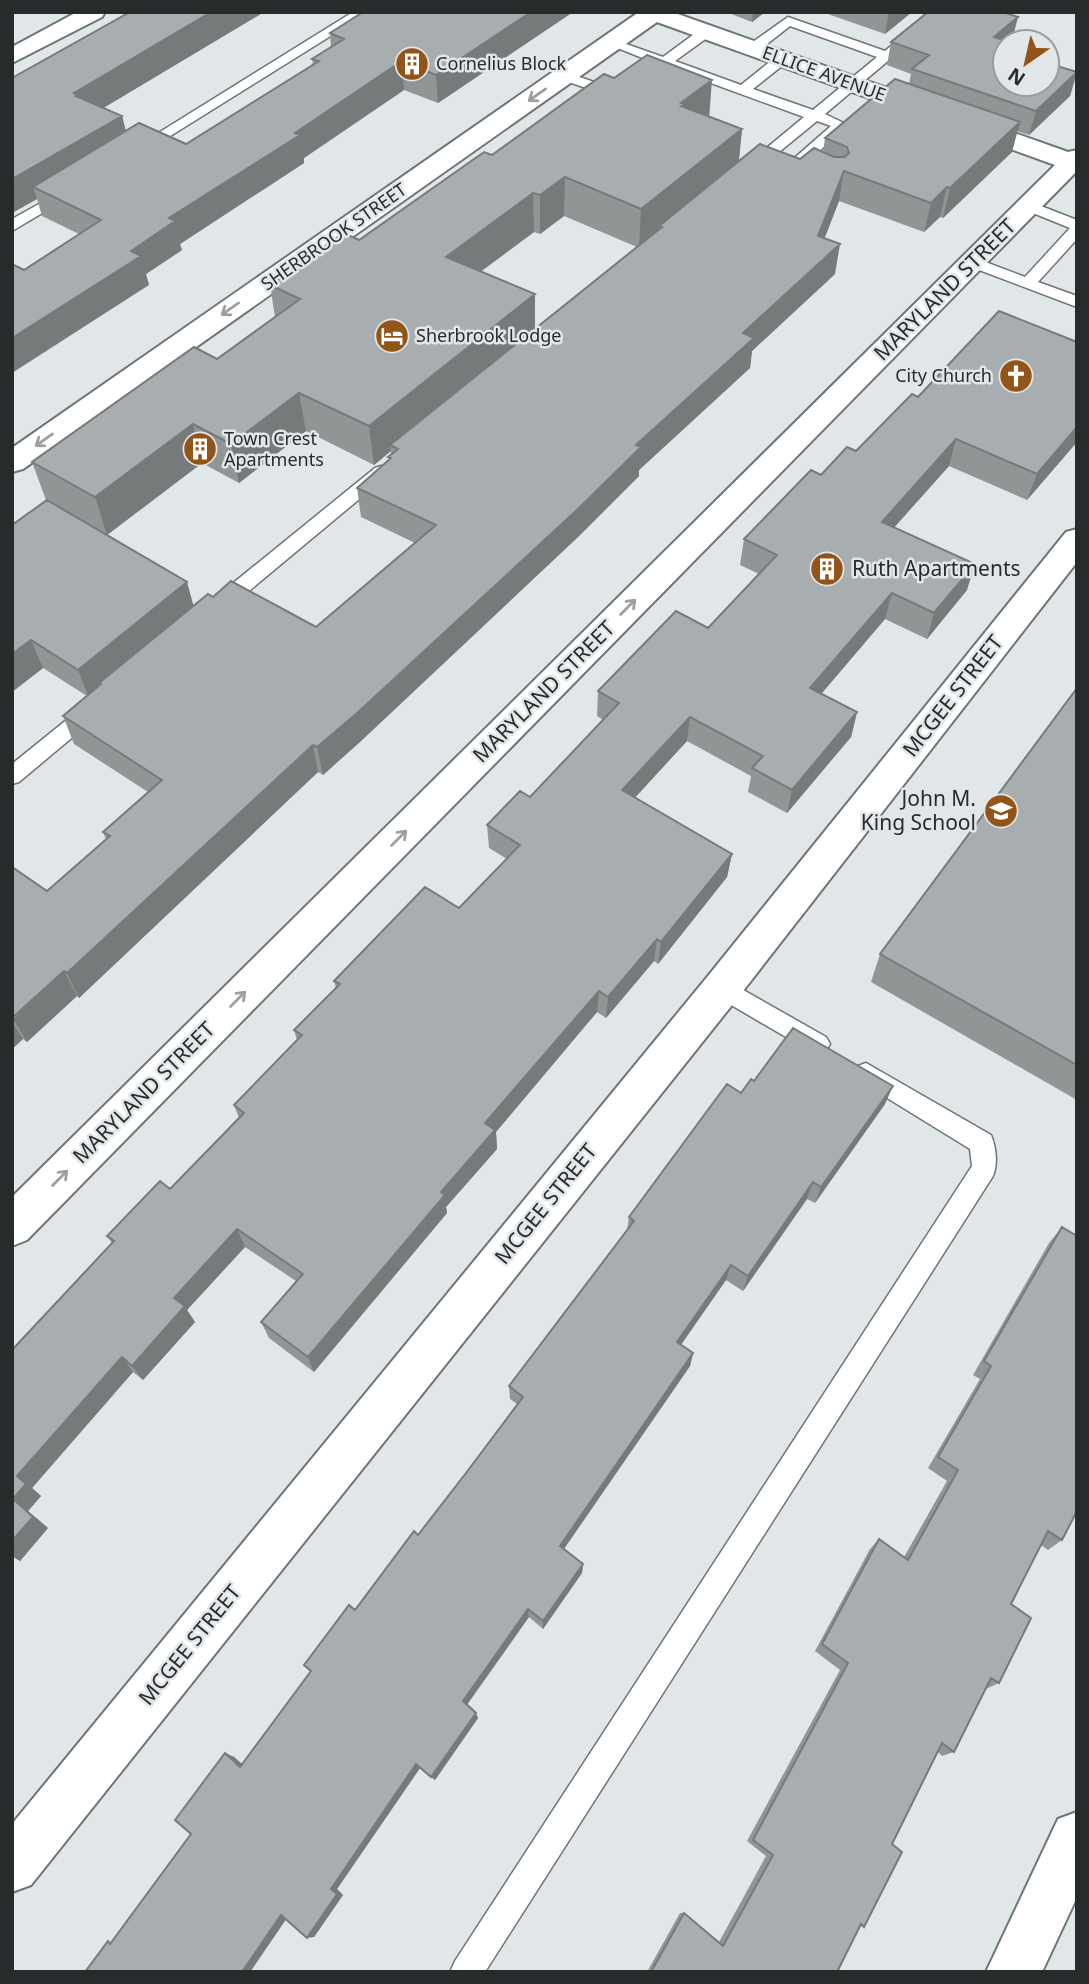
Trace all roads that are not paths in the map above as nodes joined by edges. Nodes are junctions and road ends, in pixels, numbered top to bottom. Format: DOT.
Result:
graph roads {
  1 [pos="94,12"];
  2 [pos="363,12"];
  3 [pos="940,12"];
  4 [pos="653,13"];
  5 [pos="706,32"];
  6 [pos="612,43"];
  7 [pos="752,49"];
  8 [pos="887,56"];
  9 [pos="12,57"];
  10 [pos="782,59"];
  11 [pos="666,62"];
  12 [pos="565,76"];
  13 [pos="647,76"];
  14 [pos="852,84"];
  15 [pos="629,89"];
  16 [pos="743,90"];
  17 [pos="814,116"];
  18 [pos="129,155"];
  19 [pos="1075,161"];
  20 [pos="815,173"];
  21 [pos="739,177"];
  22 [pos="82,183"];
  23 [pos="1028,206"];
  24 [pos="12,226"];
  25 [pos="1077,227"];
  26 [pos="972,262"];
  27 [pos="1028,283"];
  28 [pos="1077,302"];
  29 [pos="397,459"];
  30 [pos="12,462"];
  31 [pos="1077,540"];
  32 [pos="205,618"];
  33 [pos="108,697"];
  34 [pos="12,776"];
  35 [pos="722,988"];
  36 [pos="845,1060"];
  37 [pos="12,1226"];
  38 [pos="1077,1838"];
  39 [pos="12,1866"];
  40 [pos="466,1972"];
  41 [pos="1013,1972"];
  1 -- 9 [label="main road"];
  2 -- 18 [label="lane"];
  3 -- 8 [label="lane"];
  4 -- 5 [label="main road, ELLICE AVENUE"];
  4 -- 6 [label="main road, SHERBROOK STREET"];
  5 -- 7 [label="main road, ELLICE AVENUE"];
  5 -- 11 [label="lane"];
  6 -- 11 [label="lane"];
  6 -- 12 [label="main road, SHERBROOK STREET"];
  7 -- 8 [label="lane"];
  7 -- 10 [label="main road, ELLICE AVENUE"];
  8 -- 14 [label="lane"];
  10 -- 14 [label="main road, ELLICE AVENUE"];
  10 -- 16 [label="lane"];
  11 -- 13 [label="lane"];
  11 -- 16 [label="lane"];
  12 -- 15 [label="lane"];
  12 -- 30 [label="main road, SHERBROOK STREET, one-way"];
  14 -- 17 [label="lane"];
  14 -- 19 [label="main road, ELLICE AVENUE"];
  16 -- 17 [label="lane"];
  17 -- 20 [label="lane"];
  17 -- 21 [label="lane"];
  19 -- 23 [label="main road, MARYLAND STREET"];
  22 -- 24 [label="lane"];
  23 -- 25 [label="lane"];
  23 -- 26 [label="main road, MARYLAND STREET"];
  25 -- 27 [label="lane"];
  26 -- 27 [label="lane"];
  37 -- 26 [label="main road, MARYLAND STREET, one-way"];
  27 -- 28 [label="lane"];
  29 -- 32 [label="lane"];
  31 -- 35 [label="main road, MCGEE STREET"];
  33 -- 34 [label="lane"];
  35 -- 36 [label="lane"];
  35 -- 39 [label="main road, MCGEE STREET"];
  36 -- 40 [label="lane"];
  38 -- 41 [label="main road"];
}
